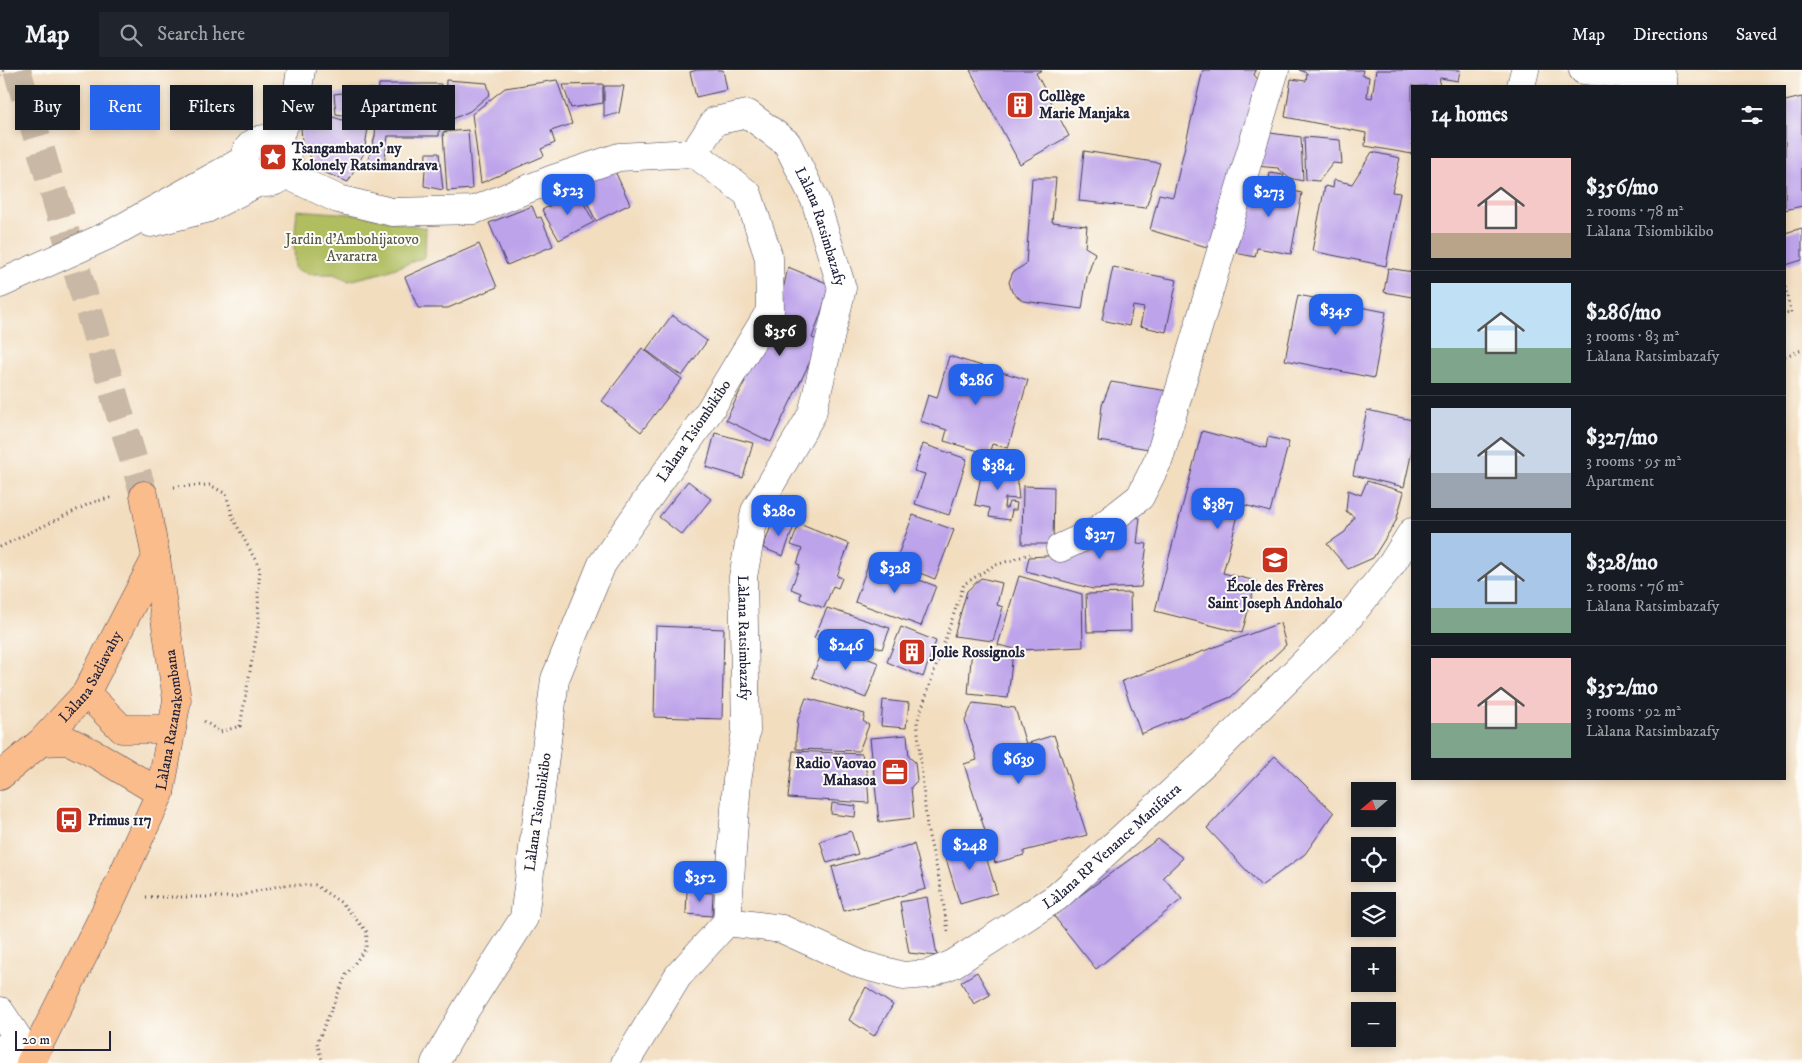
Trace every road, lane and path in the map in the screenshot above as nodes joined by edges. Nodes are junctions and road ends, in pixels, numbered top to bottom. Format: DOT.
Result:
graph roads {
  1 [pos="4,70"];
  2 [pos="302,70"];
  3 [pos="1275,70"];
  4 [pos="1525,70"];
  5 [pos="1584,70"];
  6 [pos="0,75"];
  7 [pos="1521,85"];
  8 [pos="1662,85"];
  9 [pos="276,140"];
  10 [pos="694,153"];
  11 [pos="251,171"];
  12 [pos="285,174"];
  13 [pos="0,284"];
  14 [pos="1786,291"];
  15 [pos="1786,314"];
  16 [pos="1802,350"];
  17 [pos="1786,356"];
  18 [pos="144,495"];
  19 [pos="1411,534"];
  20 [pos="1060,548"];
  21 [pos="156,558"];
  22 [pos="86,693"];
  23 [pos="172,729"];
  24 [pos="41,742"];
  25 [pos="0,776"];
  26 [pos="160,793"];
  27 [pos="113,896"];
  28 [pos="727,922"];
  29 [pos="953,964"];
  30 [pos="0,1011"];
  31 [pos="0,1049"];
  32 [pos="26,1062"];
  33 [pos="323,1063"];
  34 [pos="435,1063"];
  35 [pos="625,1063"];
  1 -- 6 [label="path"];
  2 -- 9 [label="street"];
  3 -- 20 [label="street"];
  4 -- 7 [label="street"];
  5 -- 8 [label="street"];
  9 -- 11 [label="street"];
  9 -- 12 [label="street"];
  10 -- 12 [label="street"];
  10 -- 28 [label="street, Làlana Ratsimbazafy"];
  10 -- 34 [label="street, Làlana Tsiombikibo"];
  11 -- 12 [label="street"];
  11 -- 13 [label="street"];
  14 -- 15 [label="path"];
  16 -- 17 [label="path"];
  18 -- 21 [label="main road, Làlana Razanakombana"];
  19 -- 29 [label="street, Làlana RP Venance Manifatra"];
  20 -- 29 [label="path"];
  21 -- 22 [label="main road, Làlana Sadiavahy"];
  21 -- 23 [label="main road, Làlana Razanakombana"];
  22 -- 23 [label="main road"];
  22 -- 24 [label="main road, Làlana Sadiavahy"];
  23 -- 26 [label="main road, Làlana Razanakombana"];
  24 -- 25 [label="main road, Làlana Sadiavahy"];
  24 -- 26 [label="main road"];
  26 -- 27 [label="main road, Làlana Razanakombana"];
  27 -- 32 [label="main road, Làlana Razanakombana"];
  27 -- 33 [label="path"];
  28 -- 29 [label="street, Làlana RP Venance Manifatra"];
  28 -- 35 [label="street"];
  30 -- 32 [label="street"];
  31 -- 32 [label="street"];
}
